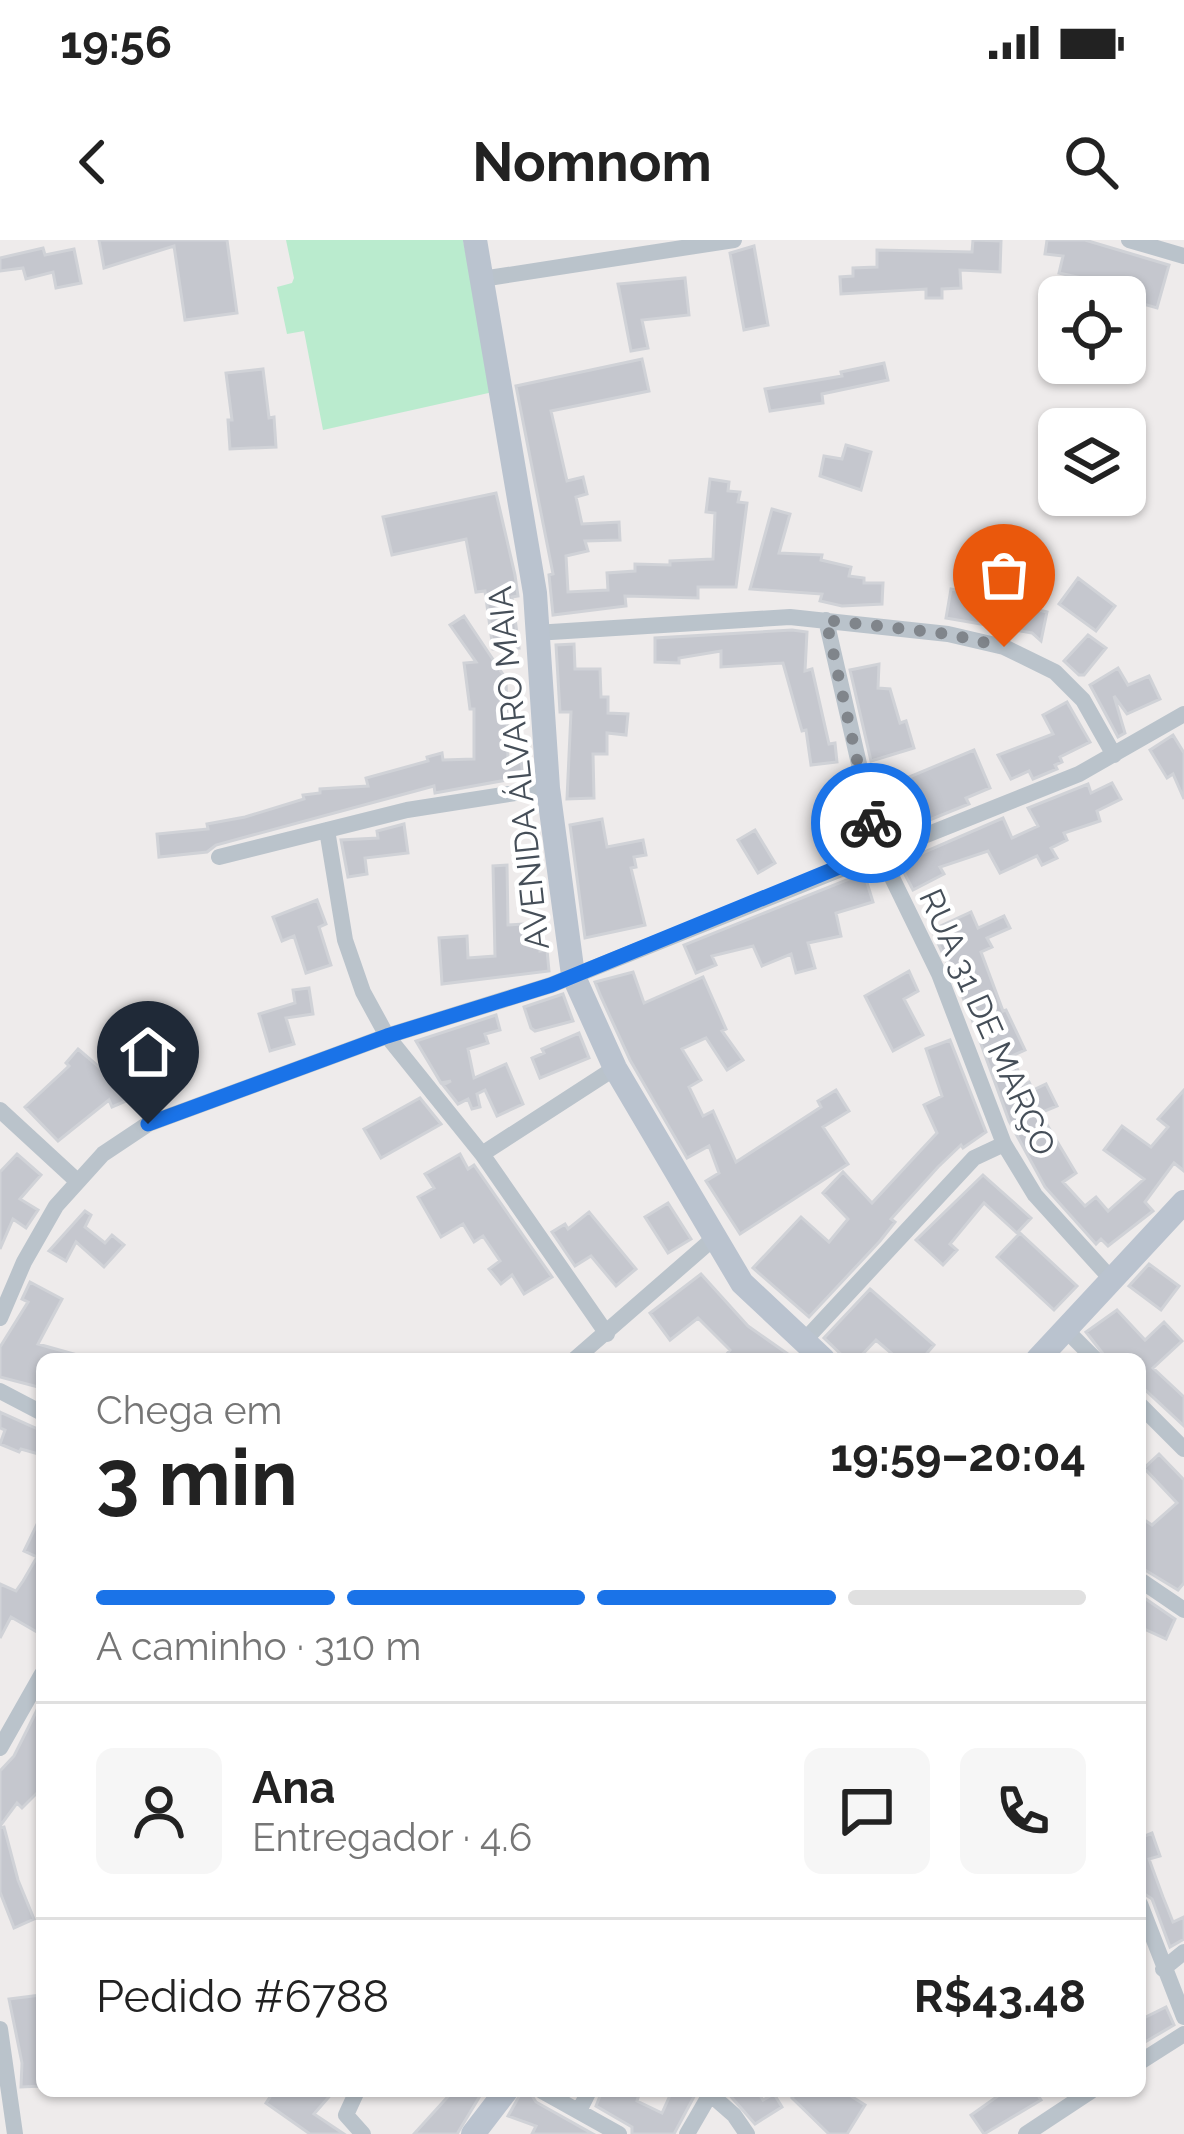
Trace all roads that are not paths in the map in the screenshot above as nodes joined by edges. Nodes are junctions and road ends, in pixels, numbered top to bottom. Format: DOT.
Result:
graph roads {
  1 [pos="475,240"];
  2 [pos="734,240"];
  3 [pos="1129,240"];
  4 [pos="1184,256"];
  5 [pos="482,279"];
  6 [pos="826,620"];
  7 [pos="536,633"];
  8 [pos="1184,714"];
  9 [pos="1114,755"];
  10 [pos="548,788"];
  11 [pos="327,830"];
  12 [pos="878,851"];
  13 [pos="219,857"];
  14 [pos="573,975"];
  15 [pos="387,1036"];
  16 [pos="615,1068"];
  17 [pos="0,1110"];
  18 [pos="1004,1144"];
  19 [pos="482,1154"];
  20 [pos="76,1180"];
  21 [pos="1184,1202"];
  22 [pos="714,1238"];
  23 [pos="1113,1281"];
  24 [pos="0,1318"];
  25 [pos="1065,1329"];
  26 [pos="608,1334"];
  27 [pos="803,1342"];
  28 [pos="583,1353"];
  29 [pos="816,1353"];
  30 [pos="1043,1353"];
  31 [pos="1089,1353"];
  32 [pos="0,1391"];
  33 [pos="36,1410"];
  34 [pos="1146,1411"];
  35 [pos="1184,1449"];
  36 [pos="1146,1584"];
  37 [pos="1184,1610"];
  38 [pos="36,1685"];
  39 [pos="0,1748"];
  40 [pos="1146,1921"];
  41 [pos="1184,1952"];
  42 [pos="1163,1969"];
  43 [pos="1184,2017"];
  44 [pos="0,2029"];
  45 [pos="1184,2034"];
  46 [pos="1146,2058"];
  47 [pos="353,2097"];
  48 [pos="502,2097"];
  49 [pos="553,2097"];
  50 [pos="586,2097"];
  51 [pos="708,2097"];
  52 [pos="715,2097"];
  53 [pos="1082,2097"];
  54 [pos="579,2111"];
  55 [pos="478,2132"];
  56 [pos="15,2134"];
  57 [pos="363,2134"];
  58 [pos="620,2134"];
  59 [pos="687,2134"];
  60 [pos="747,2134"];
  61 [pos="1026,2134"];
  1 -- 5 [label="street, AVENIDA ÁLVARO MAIA"];
  2 -- 5 [label="street"];
  3 -- 4 [label="street"];
  5 -- 7 [label="street, AVENIDA ÁLVARO MAIA"];
  6 -- 7 [label="street"];
  6 -- 9 [label="street"];
  6 -- 12 [label="street, RUA 31 DE MARÇO"];
  7 -- 10 [label="street, AVENIDA ÁLVARO MAIA"];
  8 -- 9 [label="street"];
  9 -- 12 [label="street"];
  10 -- 11 [label="street"];
  10 -- 14 [label="street, AVENIDA ÁLVARO MAIA"];
  11 -- 13 [label="street"];
  11 -- 15 [label="street"];
  12 -- 14 [label="street"];
  12 -- 18 [label="street, RUA 31 DE MARÇO"];
  14 -- 15 [label="street"];
  14 -- 16 [label="street, AVENIDA ÁLVARO MAIA"];
  15 -- 19 [label="street"];
  15 -- 20 [label="street"];
  16 -- 19 [label="street"];
  16 -- 22 [label="street, AVENIDA ÁLVARO MAIA"];
  17 -- 20 [label="street"];
  18 -- 23 [label="street, RUA 31 DE MARÇO"];
  18 -- 27 [label="street"];
  19 -- 26 [label="street"];
  20 -- 24 [label="street"];
  21 -- 23 [label="street"];
  22 -- 26 [label="street"];
  22 -- 27 [label="street, AVENIDA ÁLVARO MAIA"];
  23 -- 25 [label="street"];
  25 -- 30 [label="street"];
  25 -- 31 [label="street"];
  26 -- 28 [label="street"];
  27 -- 29 [label="street, AVENIDA ÁLVARO MAIA"];
  32 -- 33 [label="street"];
  34 -- 35 [label="street"];
  36 -- 37 [label="street"];
  38 -- 39 [label="street"];
  40 -- 42 [label="street"];
  41 -- 42 [label="street"];
  42 -- 43 [label="street"];
  44 -- 56 [label="street"];
  45 -- 46 [label="street"];
  47 -- 57 [label="street"];
  48 -- 55 [label="street"];
  49 -- 54 [label="street"];
  50 -- 54 [label="street"];
  51 -- 59 [label="street"];
  52 -- 60 [label="street"];
  53 -- 61 [label="street"];
  54 -- 58 [label="street"];
}
